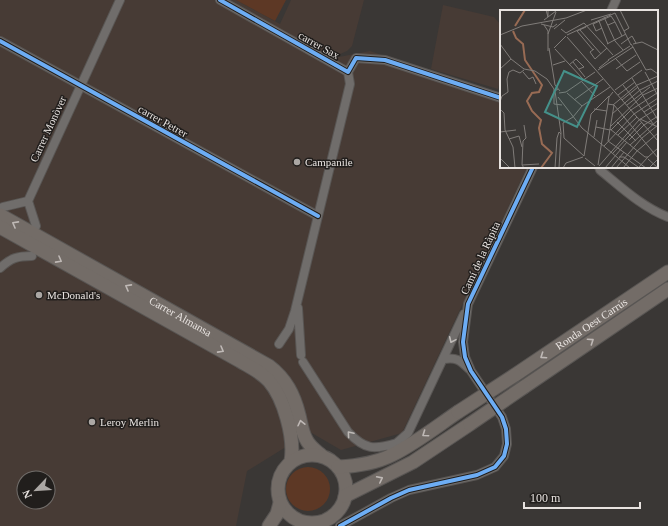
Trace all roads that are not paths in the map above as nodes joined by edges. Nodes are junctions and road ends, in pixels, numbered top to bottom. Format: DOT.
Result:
graph roads {
  1 [pos="120,0"];
  2 [pos="220,0"];
  3 [pos="616,0"];
  4 [pos="611,10"];
  5 [pos="0,41"];
  6 [pos="348,72"];
  7 [pos="80,85"];
  8 [pos="500,98"];
  9 [pos="533,168"];
  10 [pos="599,168"];
  11 [pos="28,201"];
  12 [pos="2,211"];
  13 [pos="318,216"];
  14 [pos="668,217"];
  15 [pos="36,226"];
  16 [pos="0,227"];
  17 [pos="32,256"];
  18 [pos="0,268"];
  19 [pos="668,272"];
  20 [pos="668,289"];
  21 [pos="297,303"];
  22 [pos="468,304"];
  23 [pos="279,344"];
  24 [pos="444,359"];
  25 [pos="471,371"];
  26 [pos="261,374"];
  27 [pos="247,376"];
  28 [pos="394,446"];
  29 [pos="320,455"];
  30 [pos="291,461"];
  31 [pos="365,463"];
  32 [pos="338,467"];
  33 [pos="345,496"];
  34 [pos="280,503"];
  35 [pos="302,524"];
  36 [pos="269,526"];
  37 [pos="340,526"];
  1 -- 7 [label="street, Carrer Monòver"];
  2 -- 6 [label="street, carrer Sax"];
  3 -- 4 [label="street"];
  5 -- 7 [label="street, carrer Petrer"];
  6 -- 8 [label="street, carrer Sax"];
  6 -- 13 [label="street"];
  7 -- 11 [label="street, Carrer Monòver"];
  7 -- 13 [label="street, carrer Petrer"];
  9 -- 22 [label="street, Camí de la Ràpita"];
  10 -- 14 [label="street"];
  11 -- 12 [label="street"];
  11 -- 15 [label="street"];
  29 -- 12 [label="main road, Carrer Almansa, one-way"];
  13 -- 21 [label="street"];
  16 -- 26 [label="main road, Carrer Almansa, one-way"];
  17 -- 18 [label="street"];
  19 -- 31 [label="main road, Ronda Oest Carrús, one-way, bridge"];
  33 -- 20 [label="main road, Ronda Oest Carrús, one-way, bridge"];
  21 -- 23 [label="street"];
  28 -- 21 [label="street, one-way"];
  22 -- 24 [label="street, one-way"];
  22 -- 25 [label="street, Camí de la Ràpita"];
  24 -- 25 [label="street"];
  24 -- 28 [label="street"];
  25 -- 37 [label="street, Camí de la Ràpita"];
  26 -- 27 [label="main road"];
  26 -- 30 [label="main road, Carrer Almansa"];
  28 -- 31 [label="main road"];
  29 -- 30 [label="main road"];
  29 -- 32 [label="main road"];
  30 -- 34 [label="main road"];
  31 -- 32 [label="main road"];
  32 -- 33 [label="main road"];
  33 -- 35 [label="main road"];
  34 -- 35 [label="main road"];
  34 -- 36 [label="main road"];
}
